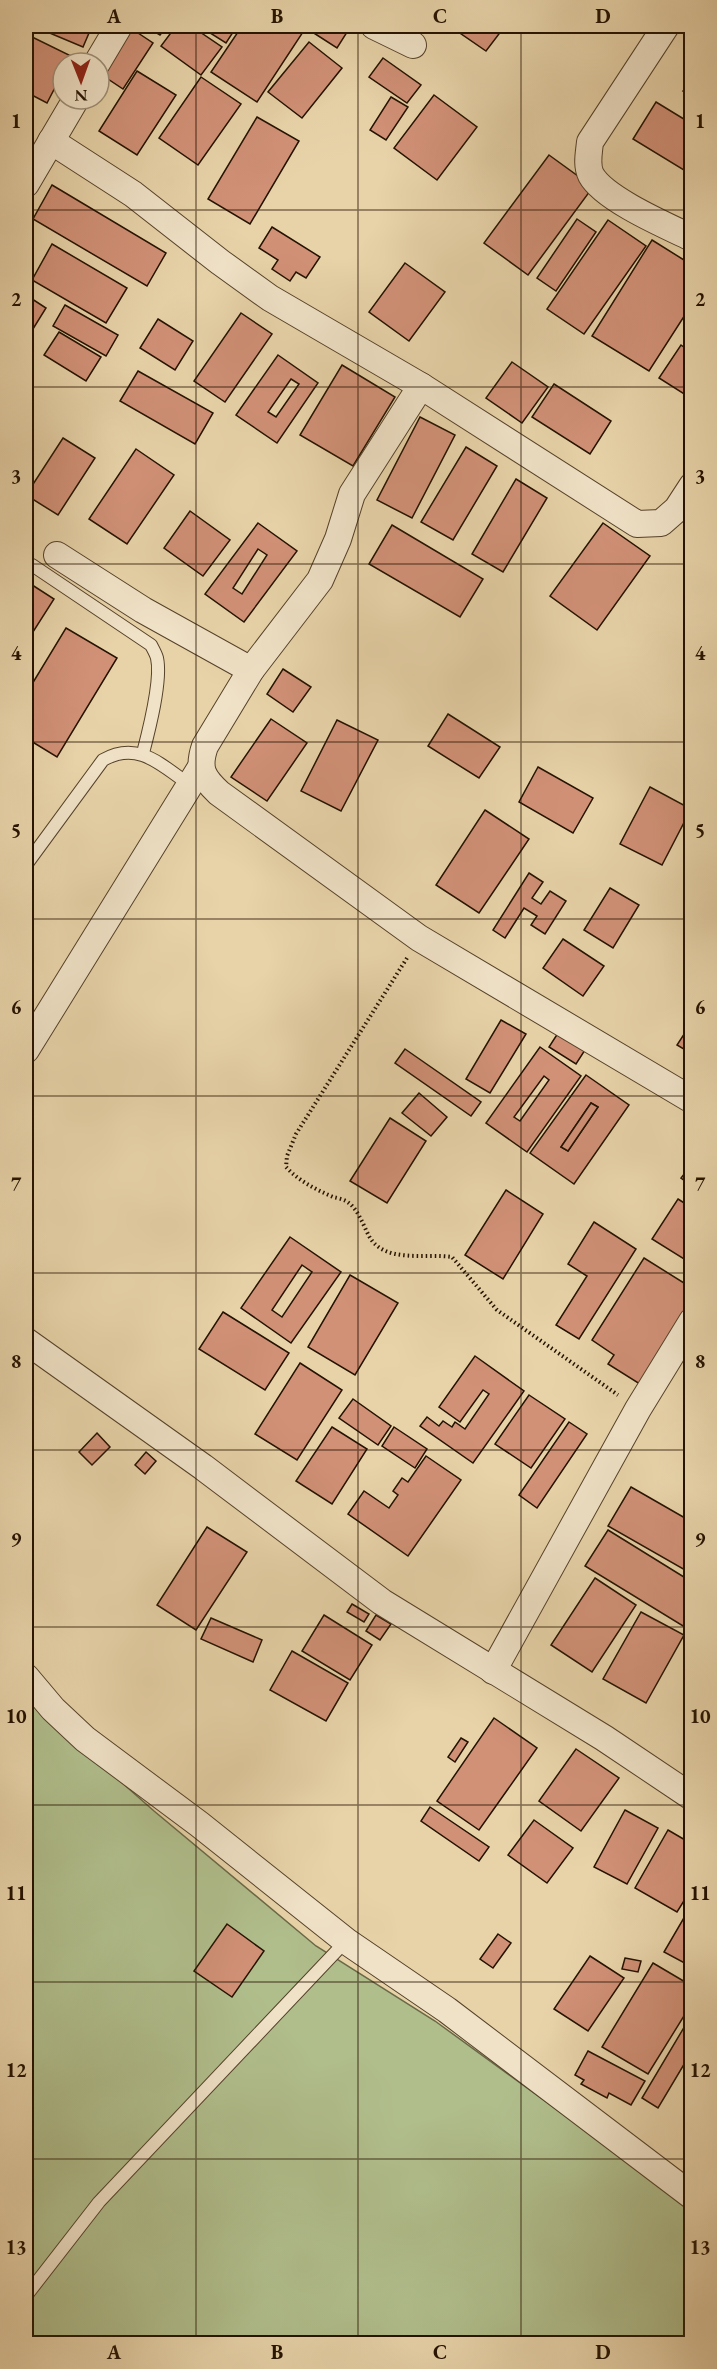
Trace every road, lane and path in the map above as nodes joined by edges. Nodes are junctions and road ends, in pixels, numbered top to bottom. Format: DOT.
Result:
graph roads {
  1 [pos="119,26"];
  2 [pos="375,26"];
  3 [pos="666,26"];
  4 [pos="413,45"];
  5 [pos="104,51"];
  6 [pos="69,111"];
  7 [pos="51,141"];
  8 [pos="26,184"];
  9 [pos="692,238"];
  10 [pos="421,386"];
  11 [pos="692,486"];
  12 [pos="57,555"];
  13 [pos="32,565"];
  14 [pos="251,670"];
  15 [pos="142,753"];
  16 [pos="196,776"];
  17 [pos="26,865"];
  18 [pos="419,938"];
  19 [pos="26,1050"];
  20 [pos="692,1100"];
  21 [pos="692,1321"];
  22 [pos="26,1341"];
  23 [pos="638,1409"];
  24 [pos="492,1671"];
  25 [pos="26,1677"];
  26 [pos="692,1797"];
  27 [pos="346,1941"];
  28 [pos="692,2196"];
  29 [pos="26,2296"];
  1 -- 5 [label="street"];
  2 -- 4 [label="street"];
  3 -- 9 [label="street"];
  6 -- 7 [label="street"];
  7 -- 8 [label="street"];
  7 -- 10 [label="street"];
  10 -- 11 [label="street"];
  10 -- 14 [label="street"];
  12 -- 14 [label="street"];
  13 -- 15 [label="lane"];
  14 -- 16 [label="street"];
  15 -- 16 [label="lane"];
  15 -- 17 [label="lane"];
  16 -- 18 [label="street"];
  16 -- 19 [label="street"];
  18 -- 20 [label="street"];
  18 -- 23 [label="path"];
  21 -- 23 [label="street"];
  22 -- 24 [label="street"];
  23 -- 24 [label="street"];
  24 -- 26 [label="street"];
  25 -- 27 [label="street"];
  27 -- 28 [label="street"];
  27 -- 29 [label="lane"];
}
